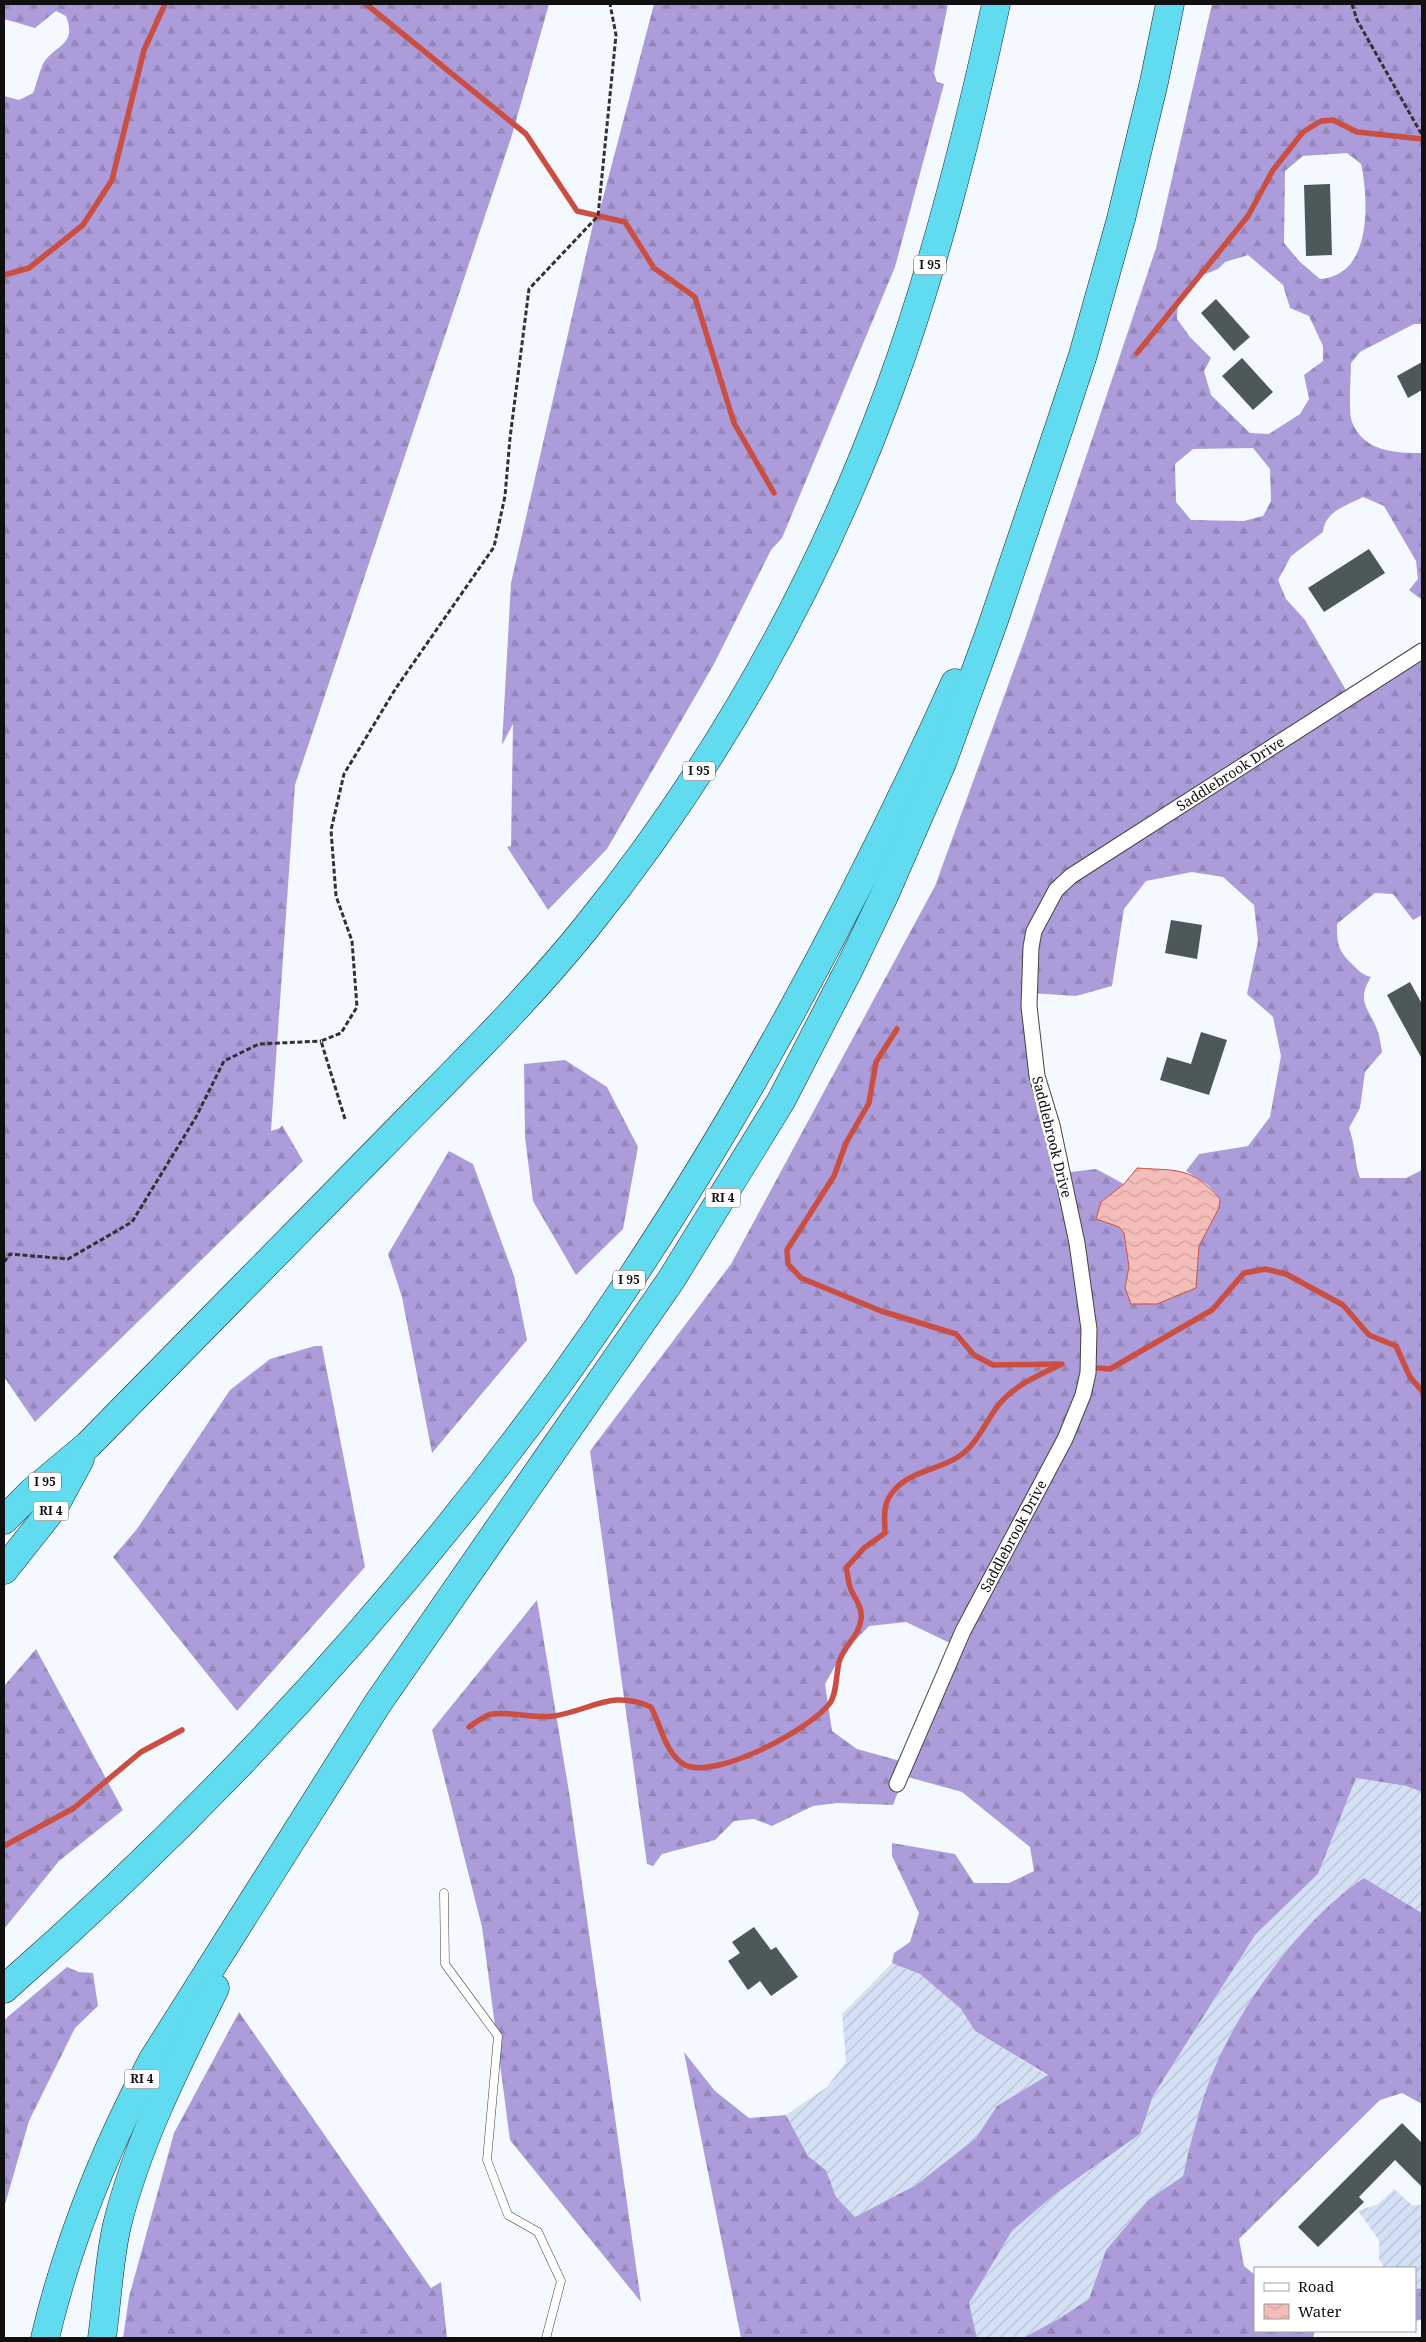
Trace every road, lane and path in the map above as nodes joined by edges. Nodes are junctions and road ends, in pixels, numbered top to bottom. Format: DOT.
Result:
graph roads {
  1 [pos="610,4"];
  2 [pos="996,4"];
  3 [pos="1170,4"];
  4 [pos="1352,4"];
  5 [pos="1422,135"];
  6 [pos="1038,488"];
  7 [pos="1422,651"];
  8 [pos="322,1041"];
  9 [pos="345,1119"];
  10 [pos="4,1262"];
  11 [pos="88,1445"];
  12 [pos="4,1520"];
  13 [pos="4,1570"];
  14 [pos="897,1784"];
  15 [pos="289,1844"];
  16 [pos="444,1893"];
  17 [pos="4,1989"];
  18 [pos="45,2338"];
  19 [pos="102,2338"];
  20 [pos="546,2338"];
  1 -- 8 [label="path"];
  2 -- 11 [label="highway, I 95"];
  3 -- 6 [label="highway, I 95"];
  4 -- 5 [label="path"];
  6 -- 15 [label="highway, RI 4"];
  6 -- 17 [label="highway, I 95"];
  7 -- 14 [label="street, Saddlebrook Drive"];
  8 -- 9 [label="path"];
  8 -- 10 [label="path"];
  11 -- 12 [label="highway, I 95"];
  11 -- 13 [label="highway, RI 4"];
  15 -- 18 [label="highway, RI 4"];
  15 -- 19 [label="highway"];
  16 -- 20 [label="lane"];
}
